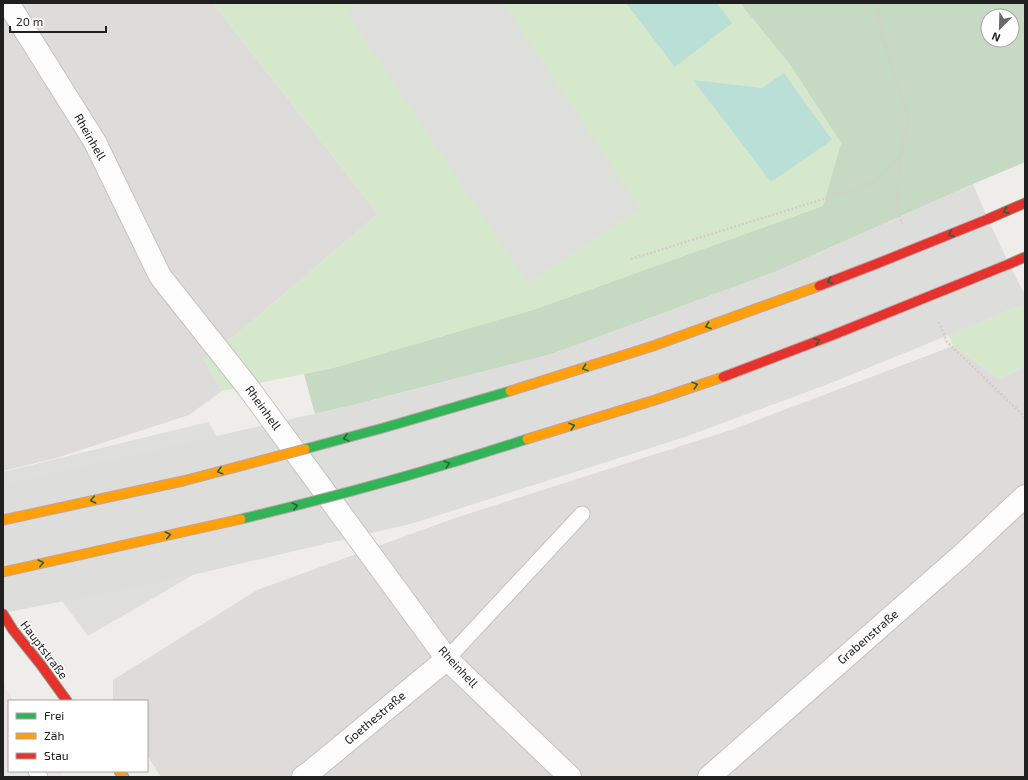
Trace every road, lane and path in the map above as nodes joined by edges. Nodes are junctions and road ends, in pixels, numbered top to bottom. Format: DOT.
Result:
graph roads {
  1 [pos="8,3"];
  2 [pos="876,3"];
  3 [pos="900,156"];
  4 [pos="1025,203"];
  5 [pos="896,209"];
  6 [pos="1025,257"];
  7 [pos="631,259"];
  8 [pos="947,342"];
  9 [pos="1025,417"];
  10 [pos="1025,496"];
  11 [pos="582,514"];
  12 [pos="3,520"];
  13 [pos="3,572"];
  14 [pos="3,614"];
  15 [pos="447,659"];
  16 [pos="66,700"];
  17 [pos="718,774"];
  18 [pos="303,777"];
  19 [pos="570,777"];
  1 -- 15 [label="street, Rheinhell"];
  2 -- 3 [label="path"];
  3 -- 5 [label="path"];
  3 -- 7 [label="path"];
  4 -- 12 [label="main road, one-way, bridge"];
  13 -- 6 [label="main road, one-way, bridge"];
  8 -- 9 [label="path"];
  10 -- 17 [label="street, Grabenstraße"];
  11 -- 15 [label="lane"];
  14 -- 16 [label="main road, Hauptstraße"];
  15 -- 18 [label="street, Goethestraße"];
  15 -- 19 [label="street, Rheinhell"];
}
